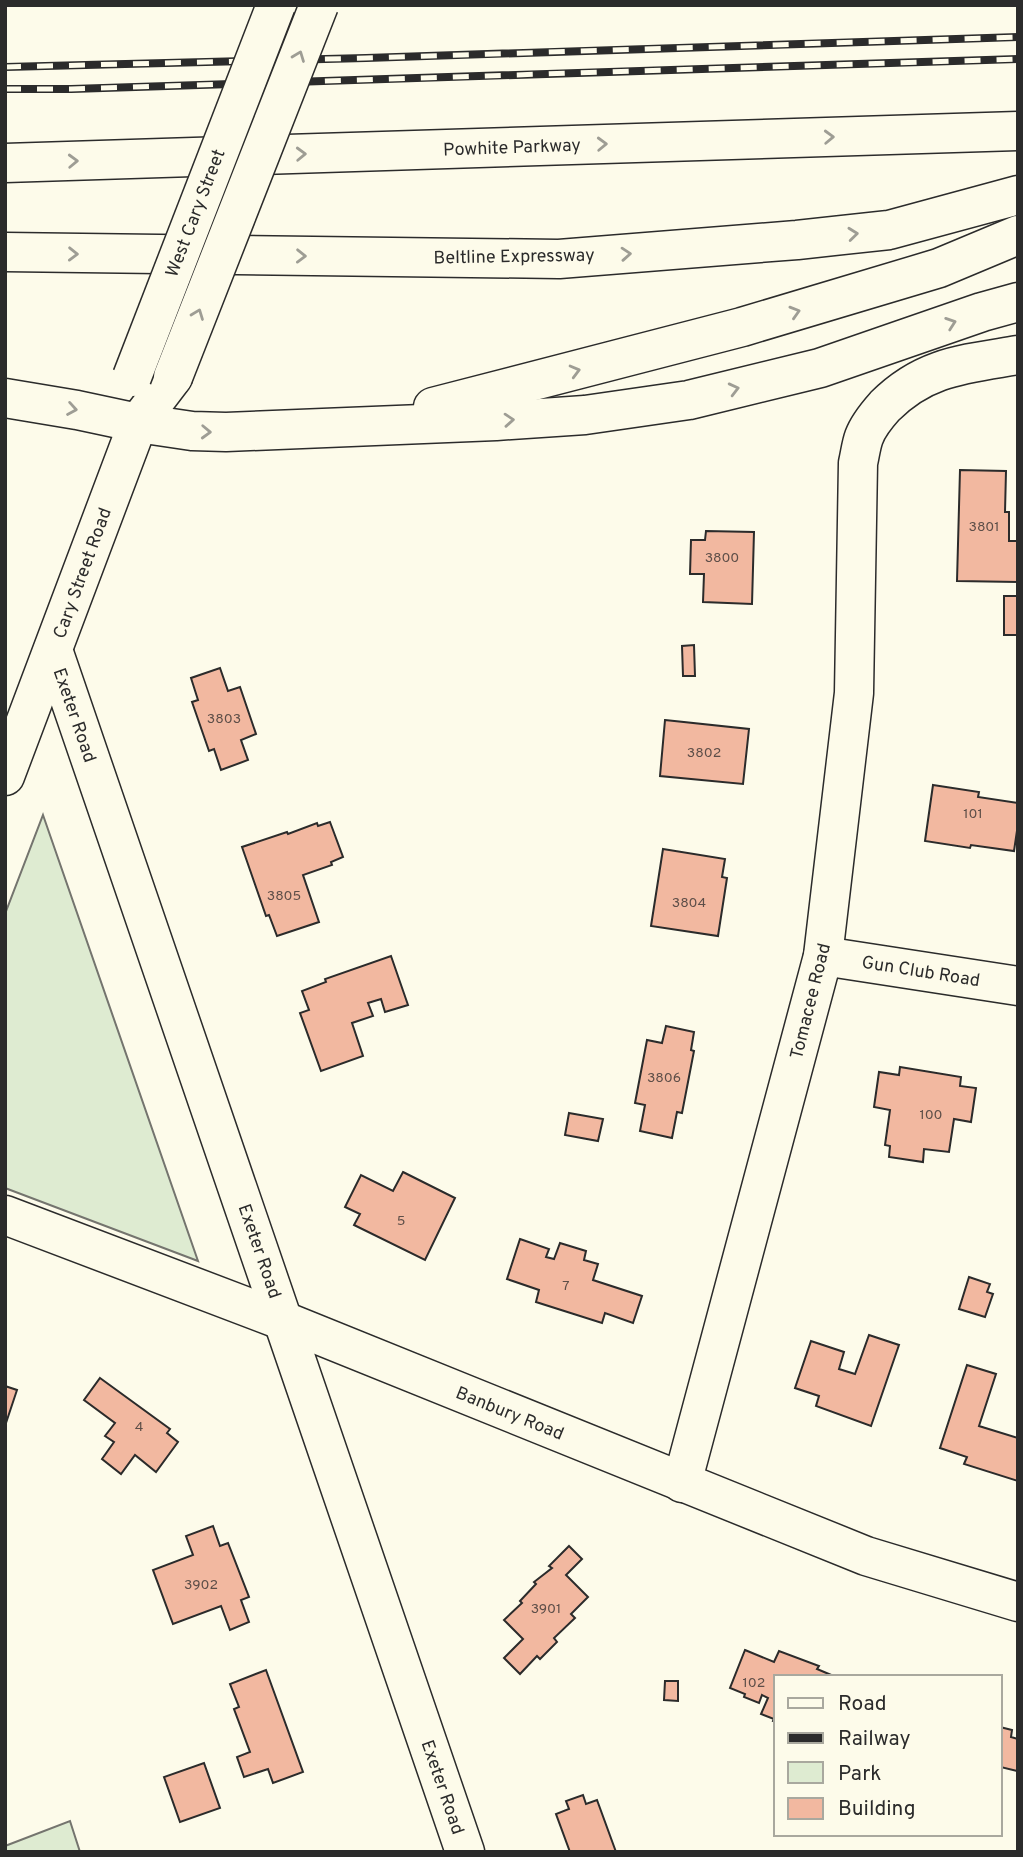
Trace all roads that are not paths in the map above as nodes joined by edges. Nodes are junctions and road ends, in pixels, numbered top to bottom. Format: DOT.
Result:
graph roads {
  1 [pos="276,5"];
  2 [pos="318,5"];
  3 [pos="1018,131"];
  4 [pos="5,163"];
  5 [pos="1018,195"];
  6 [pos="1018,235"];
  7 [pos="5,252"];
  8 [pos="1018,302"];
  9 [pos="1018,355"];
  10 [pos="5,398"];
  11 [pos="138,423"];
  12 [pos="367,426"];
  13 [pos="53,650"];
  14 [pos="5,776"];
  15 [pos="823,956"];
  16 [pos="1018,986"];
  17 [pos="5,1214"];
  18 [pos="284,1321"];
  19 [pos="682,1483"];
  20 [pos="1018,1602"];
  21 [pos="465,1852"];
  1 -- 11 [label="main road, West Cary Street, bridge"];
  11 -- 2 [label="main road, Cary Street Road, one-way, bridge"];
  4 -- 3 [label="main road, Powhite Parkway, one-way"];
  7 -- 5 [label="main road, Beltline Expressway, one-way"];
  12 -- 6 [label="main road, one-way"];
  12 -- 8 [label="main road, one-way"];
  9 -- 15 [label="main road, Tomacee Road"];
  10 -- 11 [label="main road, one-way"];
  11 -- 12 [label="main road, one-way"];
  11 -- 13 [label="main road, Cary Street Road"];
  13 -- 14 [label="main road, Cary Street Road"];
  13 -- 18 [label="main road, Exeter Road"];
  15 -- 16 [label="main road, Gun Club Road"];
  15 -- 19 [label="main road, Tomacee Road"];
  17 -- 18 [label="main road, Banbury Road"];
  18 -- 19 [label="main road, Banbury Road"];
  18 -- 21 [label="main road, Exeter Road"];
  19 -- 20 [label="main road, Banbury Road"];
}
